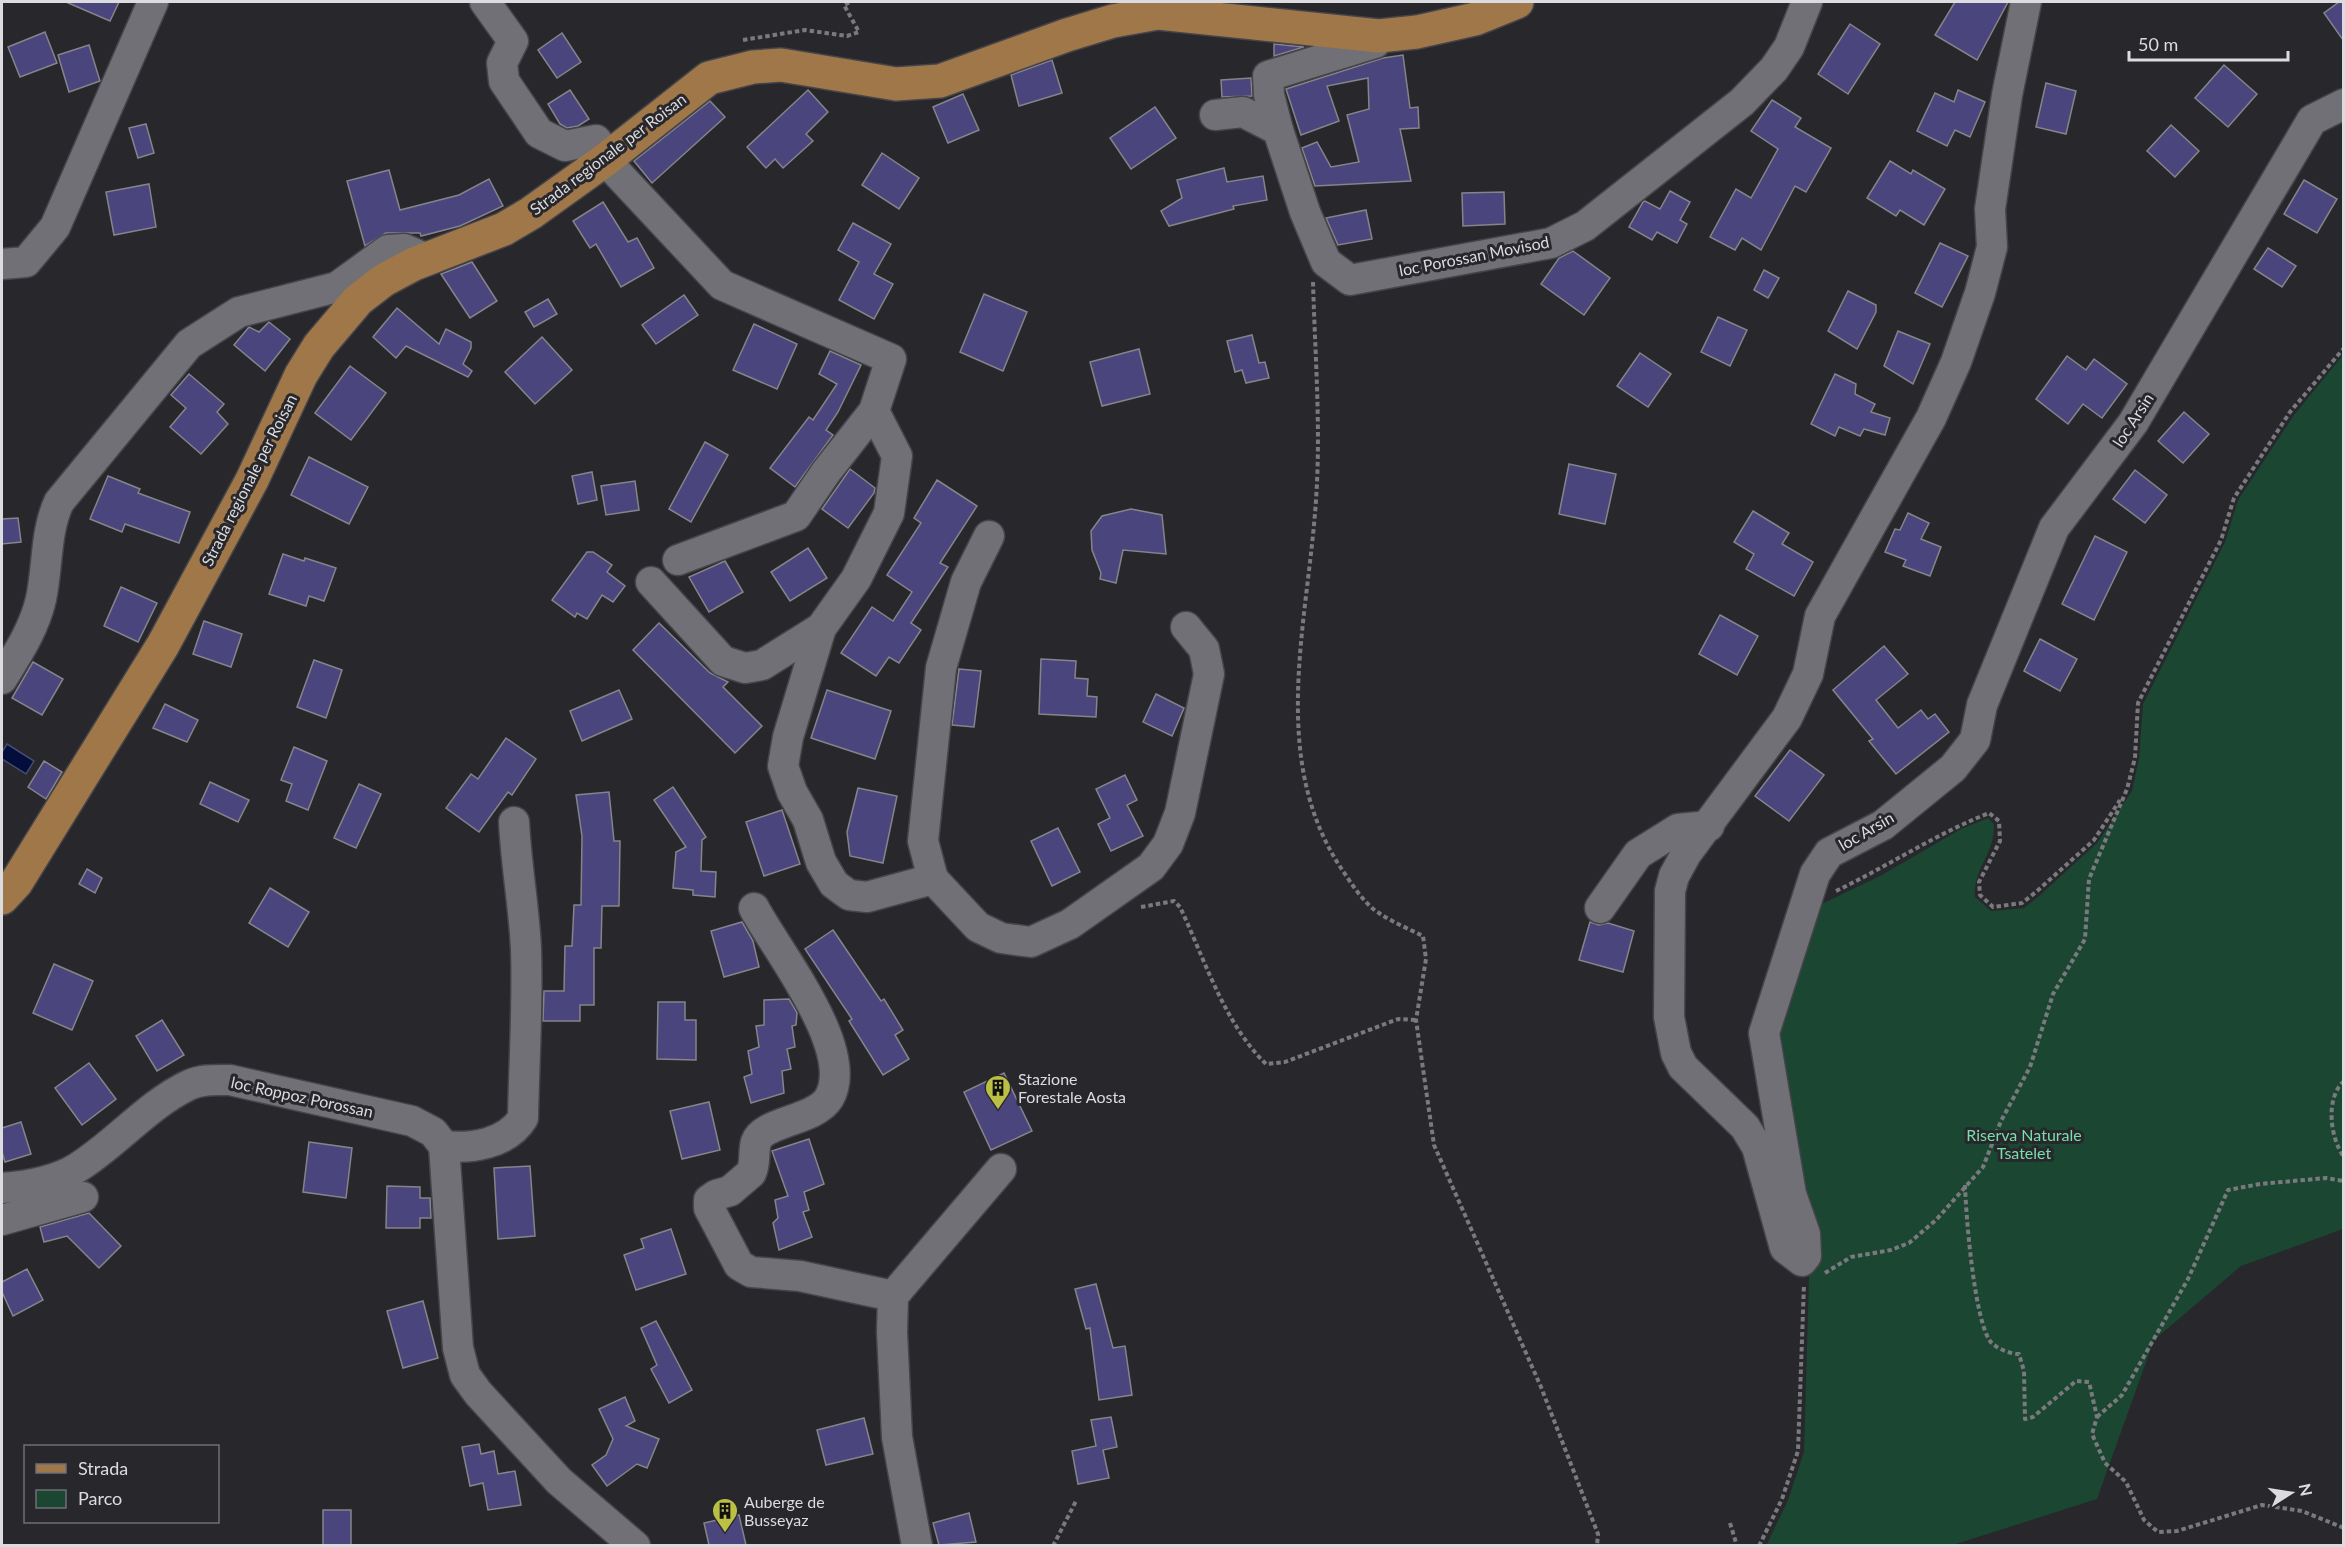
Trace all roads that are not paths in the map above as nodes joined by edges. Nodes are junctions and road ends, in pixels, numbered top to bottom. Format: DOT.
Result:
graph roads {
  1 [pos="153,2"];
  2 [pos="485,2"];
  3 [pos="1517,2"];
  4 [pos="1807,2"];
  5 [pos="2026,2"];
  6 [pos="1379,36"];
  7 [pos="2343,105"];
  8 [pos="1215,115"];
  9 [pos="1278,129"];
  10 [pos="605,160"];
  11 [pos="427,259"];
  12 [pos="2,264"];
  13 [pos="874,411"];
  14 [pos="989,536"];
  15 [pos="678,560"];
  16 [pos="651,582"];
  17 [pos="1186,627"];
  18 [pos="821,628"];
  19 [pos="2,679"];
  20 [pos="514,822"];
  21 [pos="1709,826"];
  22 [pos="933,879"];
  23 [pos="2,897"];
  24 [pos="754,908"];
  25 [pos="1600,908"];
  26 [pos="444,1146"];
  27 [pos="1001,1169"];
  28 [pos="2,1188"];
  29 [pos="83,1197"];
  30 [pos="2,1220"];
  31 [pos="893,1296"];
  32 [pos="635,1545"];
  33 [pos="917,1545"];
  1 -- 12 [label="street"];
  2 -- 10 [label="street"];
  3 -- 6 [label="main road, Strada regionale per Roisan"];
  4 -- 9 [label="street, loc Porossan Movisod"];
  5 -- 21 [label="street, loc Arsin"];
  6 -- 9 [label="street, loc Porossan Movisod"];
  6 -- 10 [label="main road, Strada regionale per Roisan"];
  7 -- 21 [label="street, loc Arsin"];
  8 -- 9 [label="street"];
  10 -- 11 [label="main road, Strada regionale per Roisan"];
  10 -- 13 [label="street"];
  11 -- 19 [label="street"];
  11 -- 23 [label="main road, Strada regionale per Roisan"];
  13 -- 15 [label="street"];
  13 -- 18 [label="street"];
  14 -- 22 [label="street"];
  16 -- 18 [label="street"];
  17 -- 22 [label="street"];
  18 -- 22 [label="street"];
  20 -- 26 [label="street"];
  21 -- 25 [label="street"];
  24 -- 31 [label="street"];
  26 -- 28 [label="street, loc Roppoz Porossan"];
  26 -- 32 [label="street"];
  27 -- 31 [label="street"];
  29 -- 30 [label="street"];
  31 -- 33 [label="street"];
}
